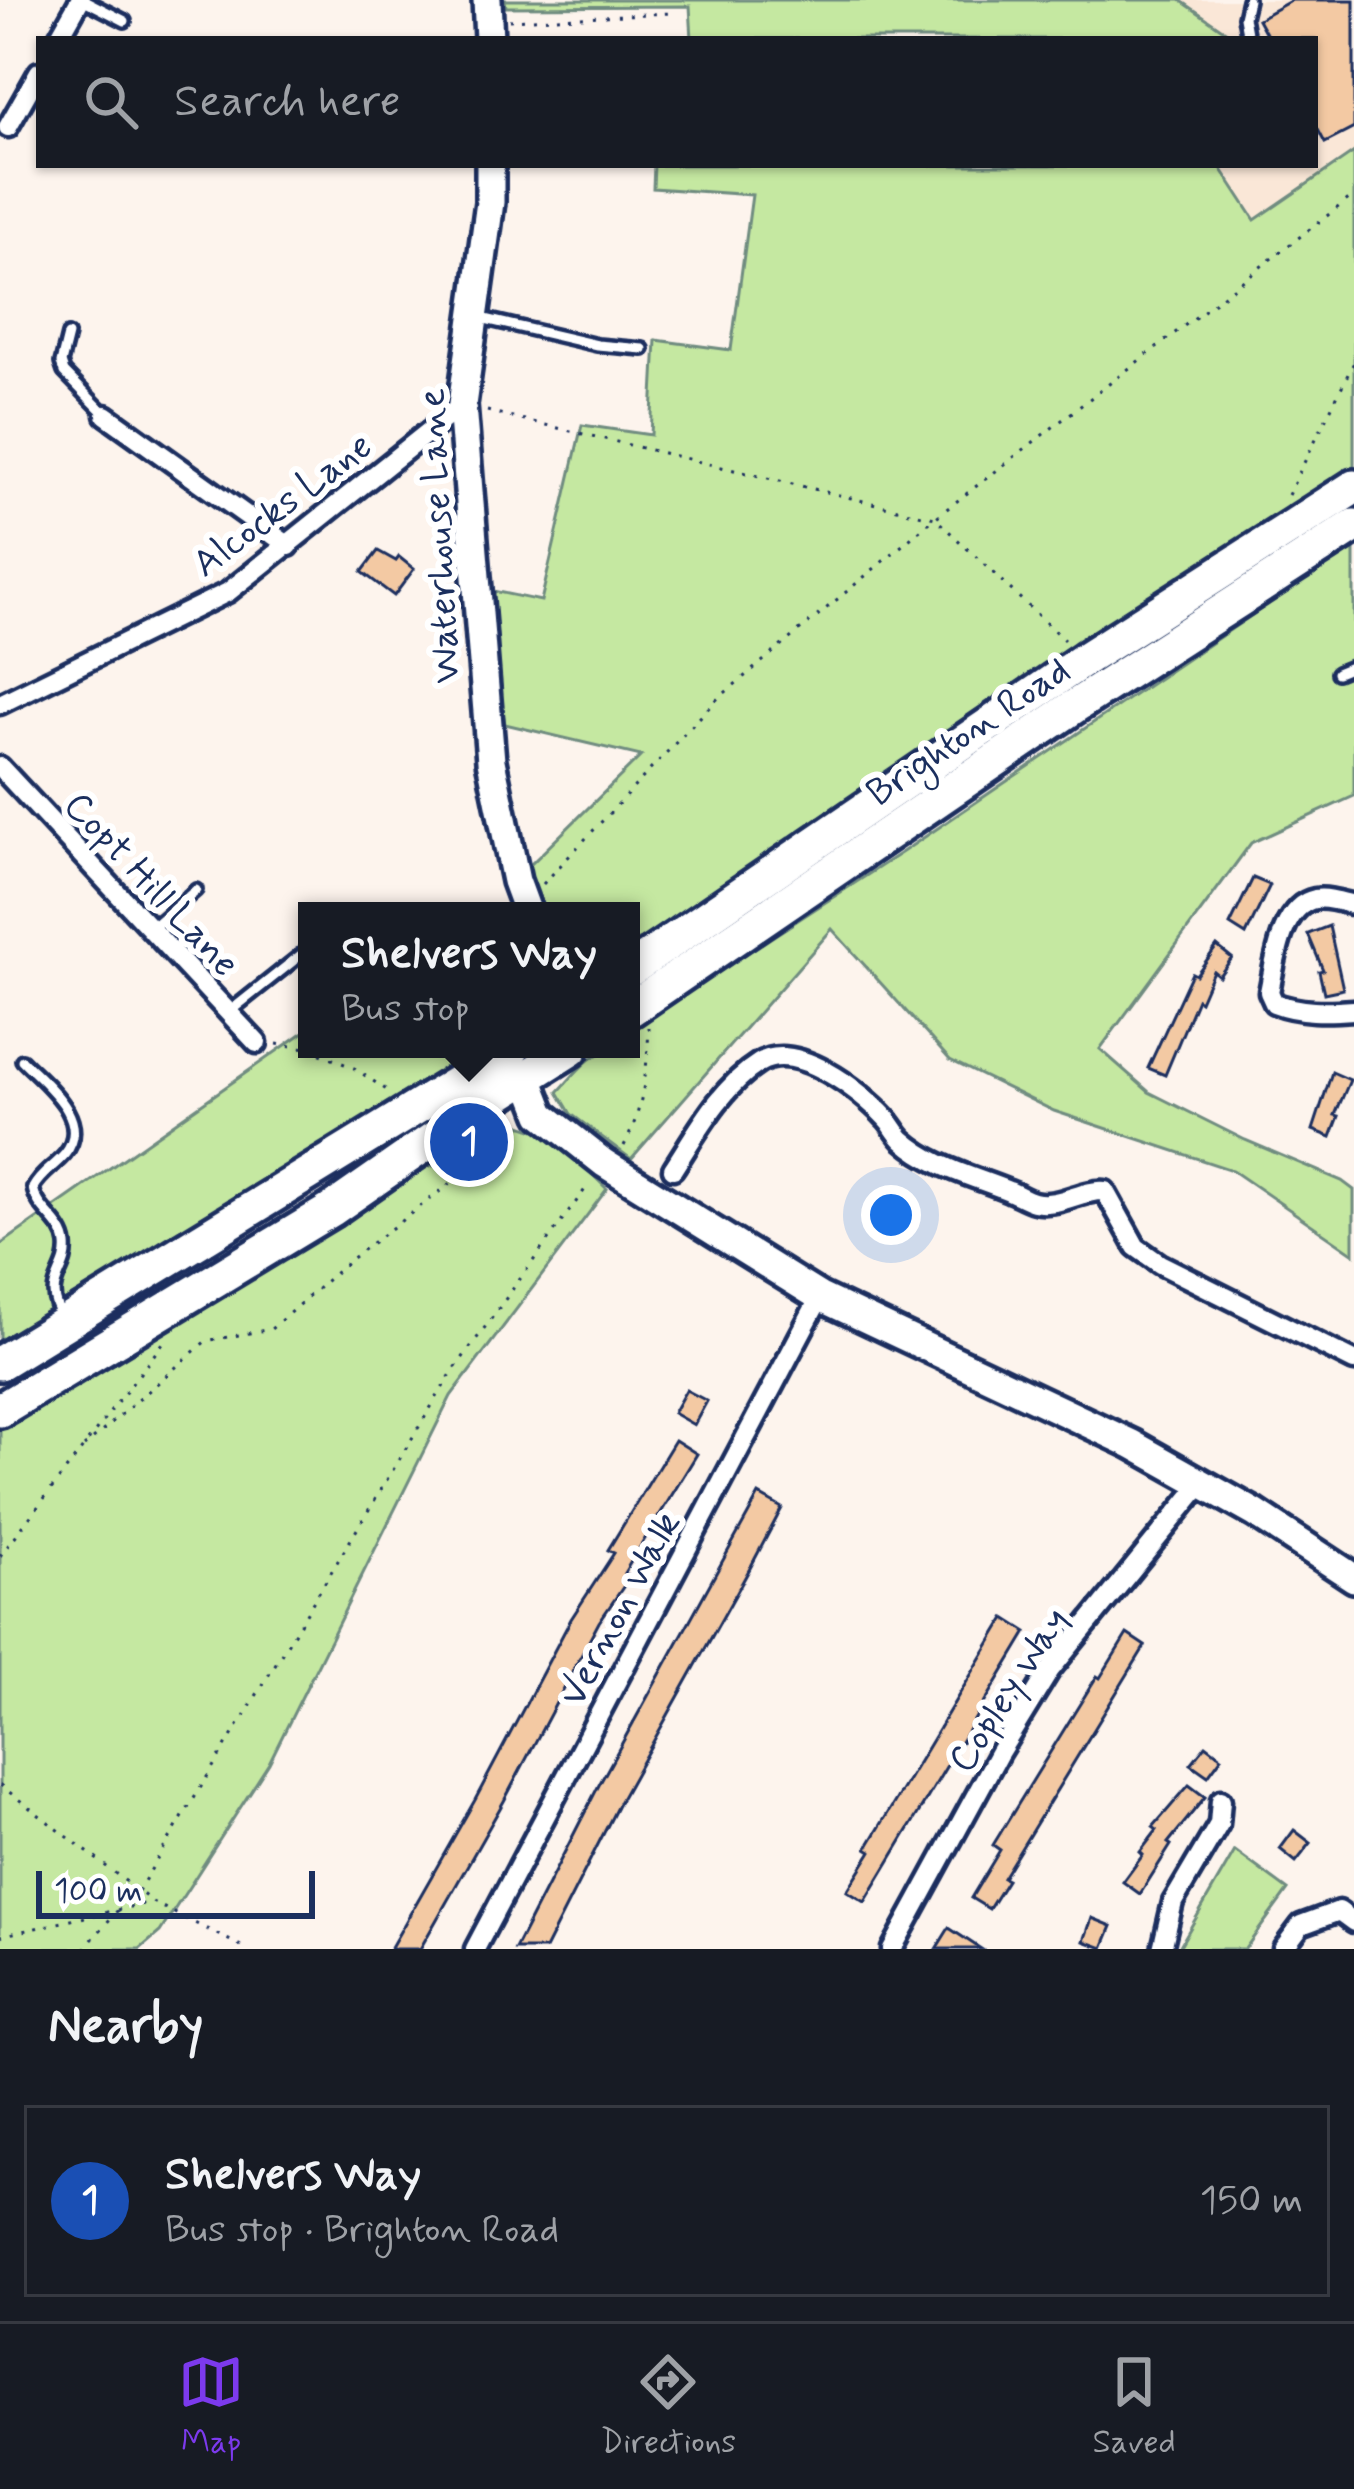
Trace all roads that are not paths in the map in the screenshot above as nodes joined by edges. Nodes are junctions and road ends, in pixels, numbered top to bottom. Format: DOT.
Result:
graph roads {
  1 [pos="82,0"];
  2 [pos="1249,0"];
  3 [pos="125,20"];
  4 [pos="60,36"];
  5 [pos="1247,36"];
  6 [pos="36,77"];
  7 [pos="8,127"];
  8 [pos="490,168"];
  9 [pos="476,317"];
  10 [pos="68,335"];
  11 [pos="643,349"];
  12 [pos="462,404"];
  13 [pos="106,415"];
  14 [pos="1354,487"];
  15 [pos="1354,526"];
  16 [pos="289,546"];
  17 [pos="1354,666"];
  18 [pos="1337,673"];
  19 [pos="0,704"];
  20 [pos="0,767"];
  21 [pos="196,890"];
  22 [pos="527,902"];
  23 [pos="1354,904"];
  24 [pos="151,929"];
  25 [pos="298,957"];
  26 [pos="640,978"];
  27 [pos="640,978"];
  28 [pos="1354,1010"];
  29 [pos="229,1012"];
  30 [pos="257,1043"];
  31 [pos="22,1060"];
  32 [pos="520,1063"];
  33 [pos="476,1108"];
  34 [pos="542,1114"];
  35 [pos="673,1169"];
  36 [pos="657,1197"];
  37 [pos="820,1297"];
  38 [pos="66,1323"];
  39 [pos="1354,1361"];
  40 [pos="0,1363"];
  41 [pos="0,1410"];
  42 [pos="1203,1482"];
  43 [pos="1354,1578"];
  44 [pos="1221,1800"];
  45 [pos="1354,1922"];
  46 [pos="475,1949"];
  47 [pos="892,1949"];
  48 [pos="1162,1949"];
  49 [pos="1283,1949"];
  1 -- 3 [label="lane"];
  1 -- 4 [label="street"];
  2 -- 5 [label="lane"];
  6 -- 7 [label="street"];
  8 -- 9 [label="street, Waterhouse Lane"];
  9 -- 11 [label="lane"];
  9 -- 12 [label="street, Waterhouse Lane"];
  10 -- 13 [label="lane"];
  12 -- 16 [label="street, Alcocks Lane"];
  12 -- 22 [label="street, Waterhouse Lane"];
  13 -- 16 [label="street"];
  14 -- 26 [label="highway, Brighton Road"];
  15 -- 27 [label="highway, Brighton Road"];
  16 -- 19 [label="street, Alcocks Lane"];
  17 -- 18 [label="lane"];
  20 -- 24 [label="street, Copt Hill Lane"];
  21 -- 24 [label="lane"];
  23 -- 28 [label="street"];
  24 -- 29 [label="street, Copt Hill Lane"];
  25 -- 29 [label="lane"];
  29 -- 30 [label="street, Copt Hill Lane"];
  31 -- 38 [label="lane"];
  32 -- 33 [label="highway"];
  32 -- 34 [label="street"];
  32 -- 38 [label="highway"];
  33 -- 34 [label="street"];
  33 -- 41 [label="highway"];
  34 -- 36 [label="street"];
  35 -- 36 [label="lane"];
  35 -- 39 [label="street"];
  36 -- 37 [label="street"];
  37 -- 42 [label="street"];
  37 -- 46 [label="street, Vernon Walk"];
  38 -- 40 [label="highway"];
  42 -- 43 [label="street"];
  42 -- 47 [label="street, Copley Way"];
  44 -- 48 [label="street"];
  45 -- 49 [label="street"];
}
